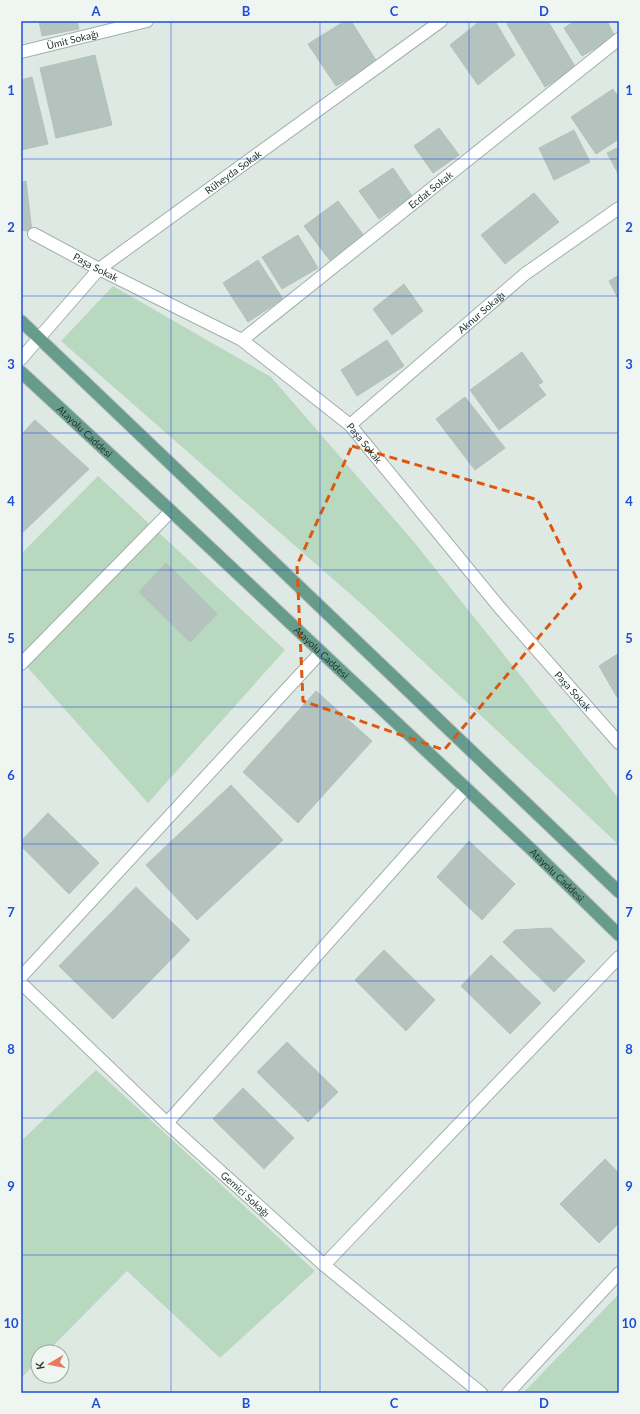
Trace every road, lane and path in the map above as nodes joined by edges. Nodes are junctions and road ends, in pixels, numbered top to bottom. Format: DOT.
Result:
graph roads {
  1 [pos="147,21"];
  2 [pos="441,21"];
  3 [pos="120,24"];
  4 [pos="619,39"];
  5 [pos="21,52"];
  6 [pos="619,208"];
  7 [pos="34,234"];
  8 [pos="99,269"];
  9 [pos="21,321"];
  10 [pos="39,338"];
  11 [pos="242,340"];
  12 [pos="21,359"];
  13 [pos="21,372"];
  14 [pos="350,424"];
  15 [pos="171,511"];
  16 [pos="322,652"];
  17 [pos="21,664"];
  18 [pos="619,743"];
  19 [pos="466,788"];
  20 [pos="619,892"];
  21 [pos="619,935"];
  22 [pos="619,957"];
  23 [pos="21,977"];
  24 [pos="21,983"];
  25 [pos="167,1123"];
  26 [pos="324,1265"];
  27 [pos="619,1273"];
  28 [pos="480,1393"];
  29 [pos="508,1393"];
  1 -- 3 [label="street, Ümit Sokağı"];
  2 -- 8 [label="street, Rüheyda Sokak"];
  3 -- 5 [label="street, Ümit Sokağı"];
  4 -- 11 [label="street, Ecdat Sokak"];
  6 -- 14 [label="street, Aknur Sokağı"];
  7 -- 8 [label="street, Paşa Sokak"];
  8 -- 10 [label="street, Rüheyda Sokak"];
  8 -- 11 [label="street, Paşa Sokak"];
  9 -- 10 [label="main road"];
  10 -- 12 [label="street"];
  10 -- 20 [label="main road"];
  11 -- 14 [label="street, Paşa Sokak"];
  13 -- 15 [label="main road, Atayolu Caddesi"];
  14 -- 18 [label="street, Paşa Sokak"];
  15 -- 16 [label="main road, Atayolu Caddesi"];
  15 -- 17 [label="street"];
  16 -- 19 [label="main road, Atayolu Caddesi"];
  16 -- 23 [label="street"];
  19 -- 21 [label="main road, Atayolu Caddesi"];
  19 -- 25 [label="street"];
  22 -- 26 [label="street"];
  24 -- 25 [label="street, Gemici Sokağı"];
  25 -- 26 [label="street, Gemici Sokağı"];
  26 -- 28 [label="street, Gemici Sokağı"];
  27 -- 29 [label="street"];
}
